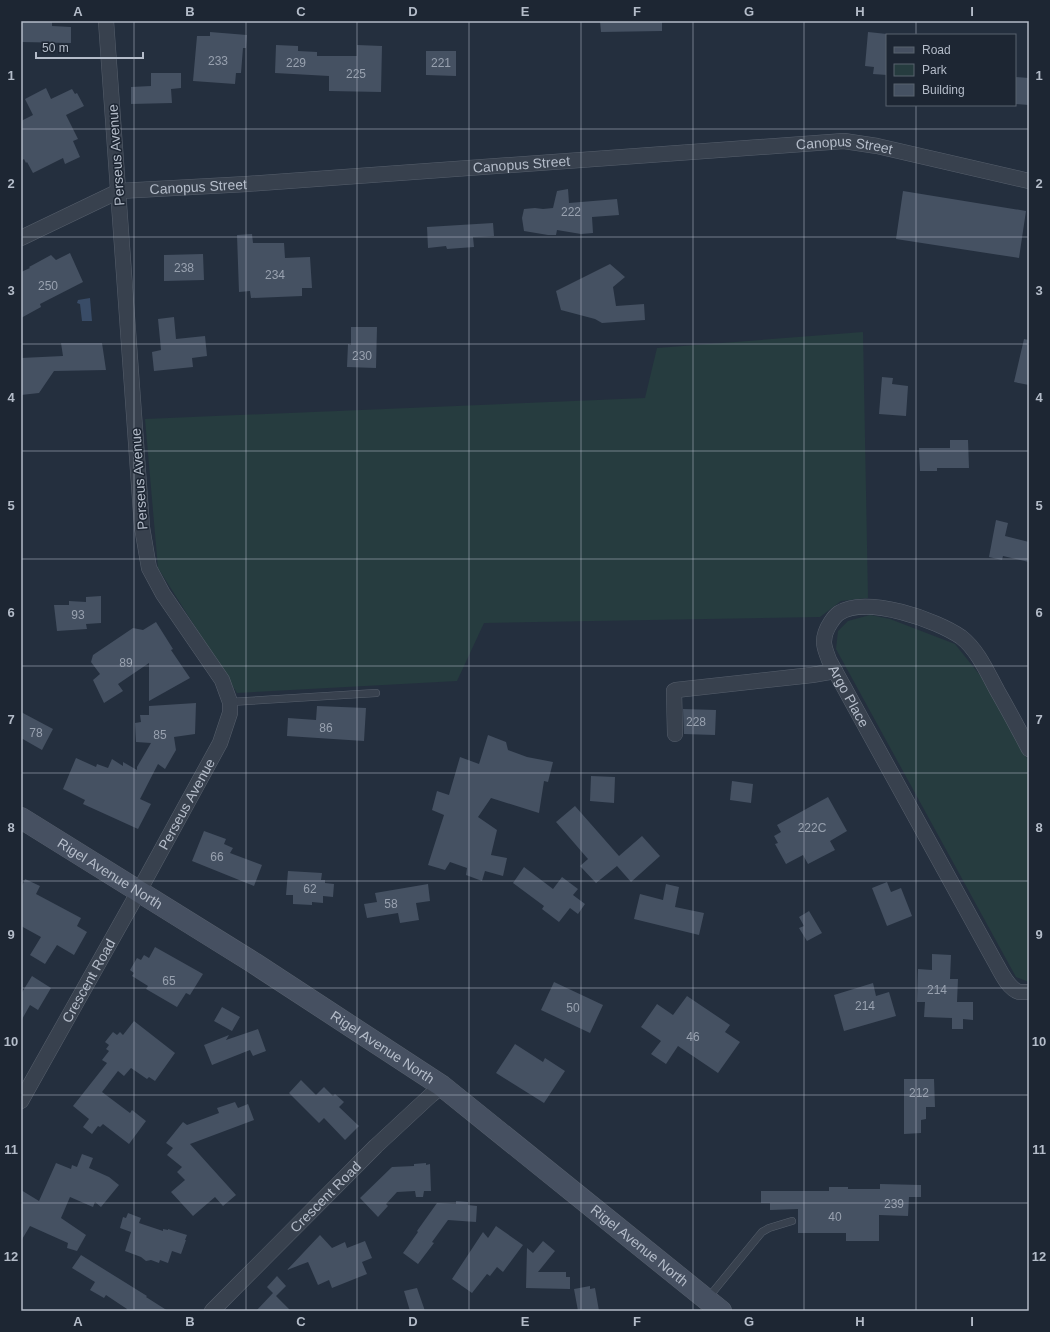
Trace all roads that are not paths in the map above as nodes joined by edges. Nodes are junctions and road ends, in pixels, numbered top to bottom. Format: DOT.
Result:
graph roads {
  1 [pos="106,21"];
  2 [pos="1029,181"];
  3 [pos="119,191"];
  4 [pos="21,238"];
  5 [pos="835,671"];
  6 [pos="376,693"];
  7 [pos="230,702"];
  8 [pos="675,734"];
  9 [pos="1029,749"];
  10 [pos="21,818"];
  11 [pos="21,830"];
  12 [pos="136,896"];
  13 [pos="1029,992"];
  14 [pos="436,1091"];
  15 [pos="21,1101"];
  16 [pos="792,1221"];
  17 [pos="711,1307"];
  18 [pos="212,1311"];
  1 -- 3 [label="street, Perseus Avenue"];
  2 -- 3 [label="street, Canopus Street"];
  3 -- 4 [label="street, Canopus Street"];
  3 -- 7 [label="street, Perseus Avenue"];
  5 -- 8 [label="street"];
  5 -- 9 [label="street, Argo Place"];
  5 -- 13 [label="street, Argo Place"];
  6 -- 7 [label="lane"];
  7 -- 12 [label="street, Perseus Avenue"];
  10 -- 12 [label="main road, Rigel Avenue North"];
  11 -- 12 [label="main road, Rigel Avenue North"];
  12 -- 14 [label="main road, Rigel Avenue North"];
  12 -- 15 [label="street, Crescent Road"];
  14 -- 17 [label="main road, Rigel Avenue North"];
  14 -- 18 [label="street, Crescent Road"];
  16 -- 17 [label="lane"];
}
